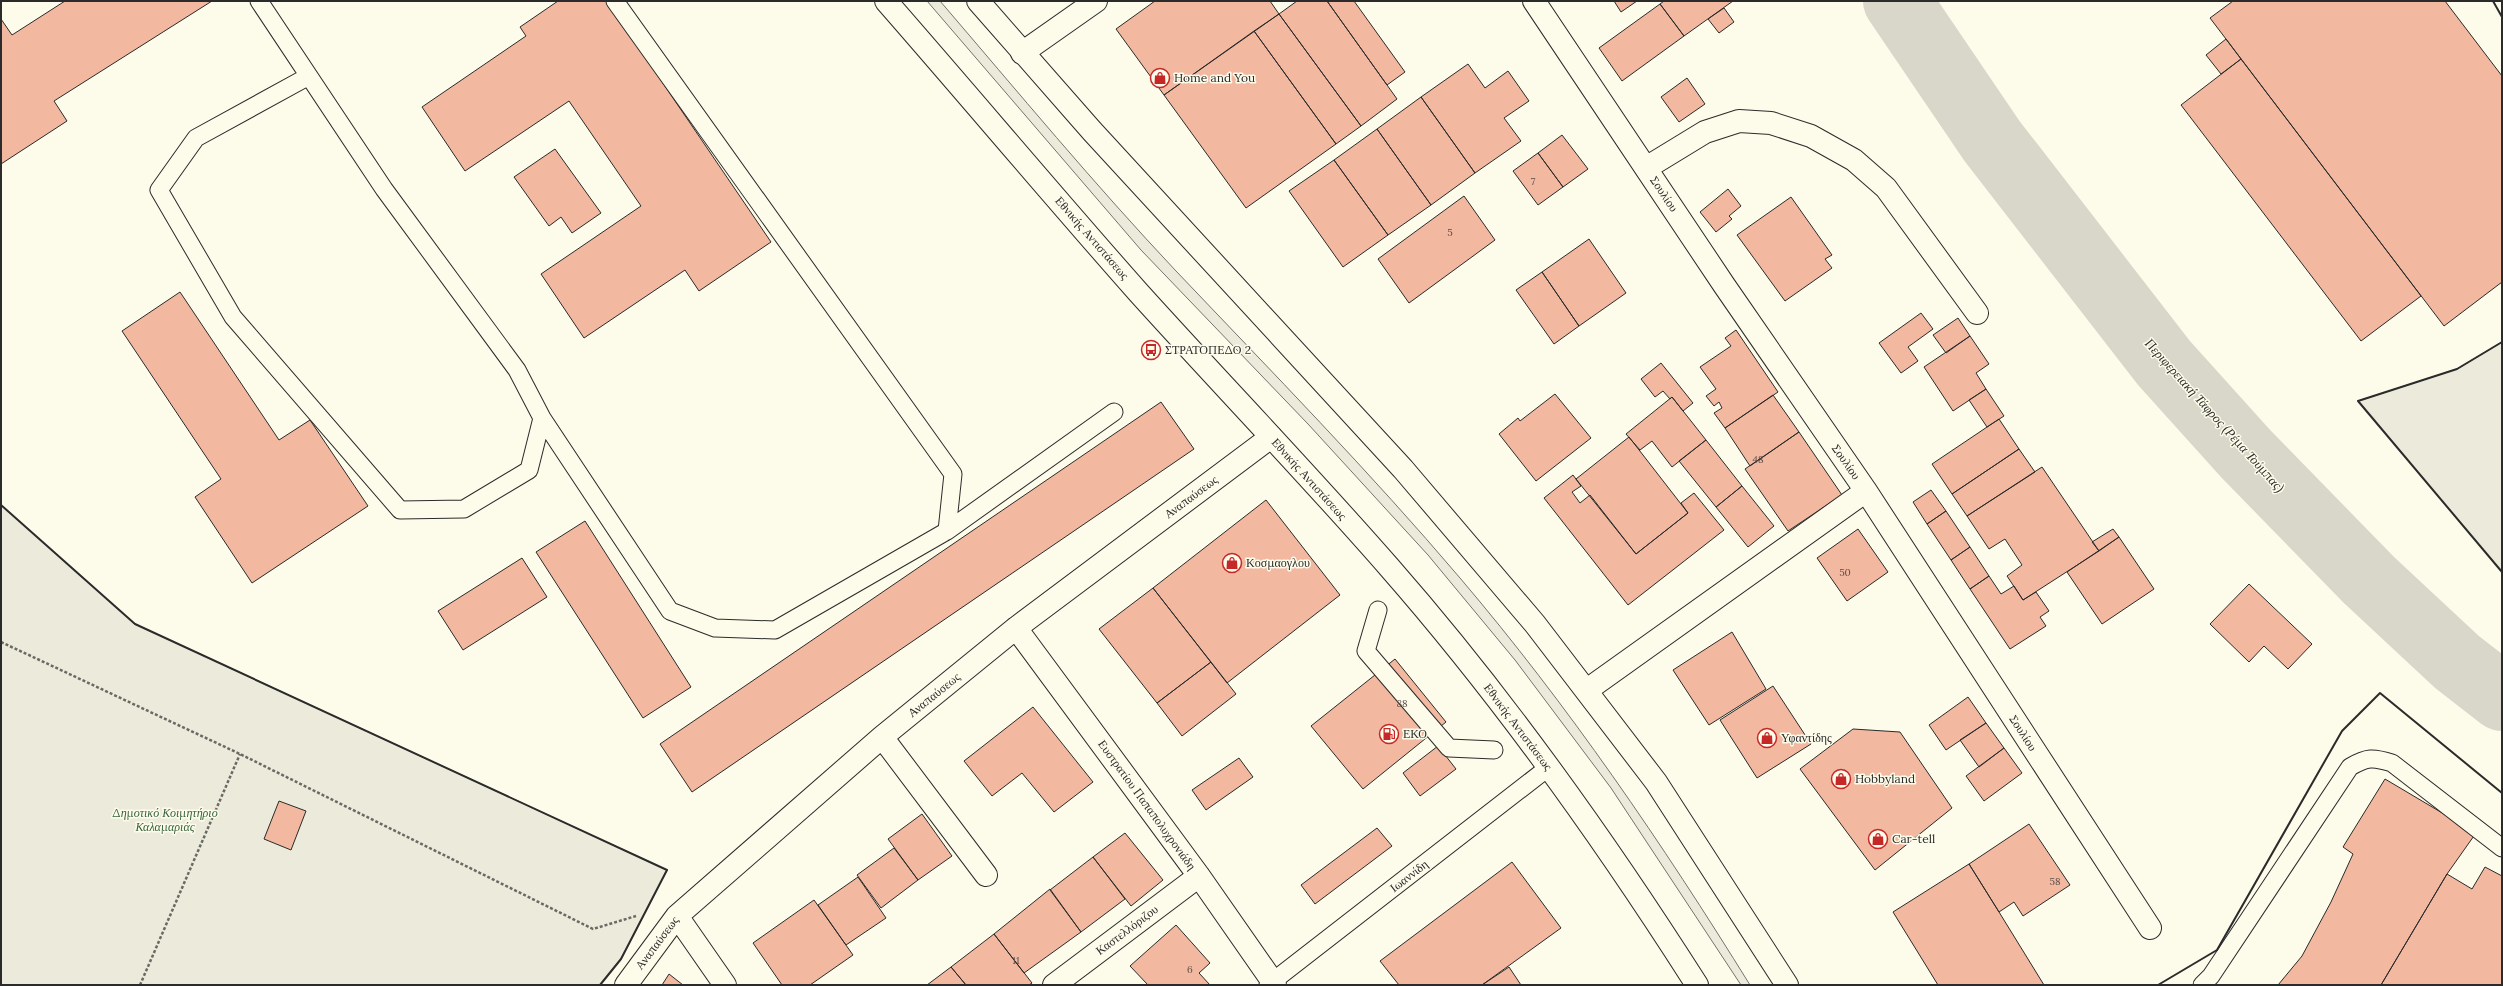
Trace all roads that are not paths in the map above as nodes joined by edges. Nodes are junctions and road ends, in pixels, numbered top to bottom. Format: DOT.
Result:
graph roads {
  1 [pos="259,1"];
  2 [pos="615,1"];
  3 [pos="886,1"];
  4 [pos="978,1"];
  5 [pos="1096,1"];
  6 [pos="1534,1"];
  7 [pos="1022,53"];
  8 [pos="309,76"];
  9 [pos="1646,168"];
  10 [pos="1977,313"];
  11 [pos="1114,412"];
  12 [pos="542,418"];
  13 [pos="1271,437"];
  14 [pos="1866,492"];
  15 [pos="947,531"];
  16 [pos="1378,610"];
  17 [pos="1016,628"];
  18 [pos="1587,690"];
  19 [pos="882,737"];
  20 [pos="1494,750"];
  21 [pos="1549,767"];
  22 [pos="2502,848"];
  23 [pos="986,875"];
  24 [pos="1199,876"];
  25 [pos="677,916"];
  26 [pos="2150,928"];
  27 [pos="1272,984"];
  28 [pos="626,985"];
  29 [pos="725,985"];
  30 [pos="1054,985"];
  31 [pos="1697,985"];
  32 [pos="1787,985"];
  33 [pos="2202,985"];
  1 -- 8 [label="lane"];
  2 -- 15 [label="lane"];
  3 -- 13 [label="street, Εθνικής Αντιστάσεως"];
  4 -- 7 [label="street"];
  5 -- 7 [label="street"];
  6 -- 9 [label="street, Σουλίου"];
  7 -- 18 [label="street"];
  8 -- 12 [label="lane"];
  8 -- 12 [label="lane"];
  9 -- 10 [label="street"];
  9 -- 14 [label="street, Σουλίου"];
  11 -- 15 [label="lane"];
  12 -- 15 [label="lane"];
  13 -- 17 [label="street, Αναπαύσεως"];
  13 -- 21 [label="street, Εθνικής Αντιστάσεως"];
  14 -- 18 [label="street"];
  14 -- 26 [label="street, Σουλίου"];
  16 -- 20 [label="lane"];
  17 -- 19 [label="street, Αναπαύσεως"];
  17 -- 24 [label="street, Ευστρατίου Παπαπολυχρονιάδη"];
  18 -- 32 [label="street"];
  19 -- 23 [label="street"];
  19 -- 25 [label="street, Αναπαύσεως"];
  21 -- 27 [label="lane, Ιωαννίδη"];
  21 -- 31 [label="street, Εθνικής Αντιστάσεως"];
  22 -- 33 [label="lane"];
  24 -- 27 [label="street, Ευστρατίου Παπαπολυχρονιάδη"];
  24 -- 30 [label="street, Καστελλόριζου"];
  25 -- 28 [label="street, Αναπαύσεως"];
  25 -- 29 [label="street"];
}
